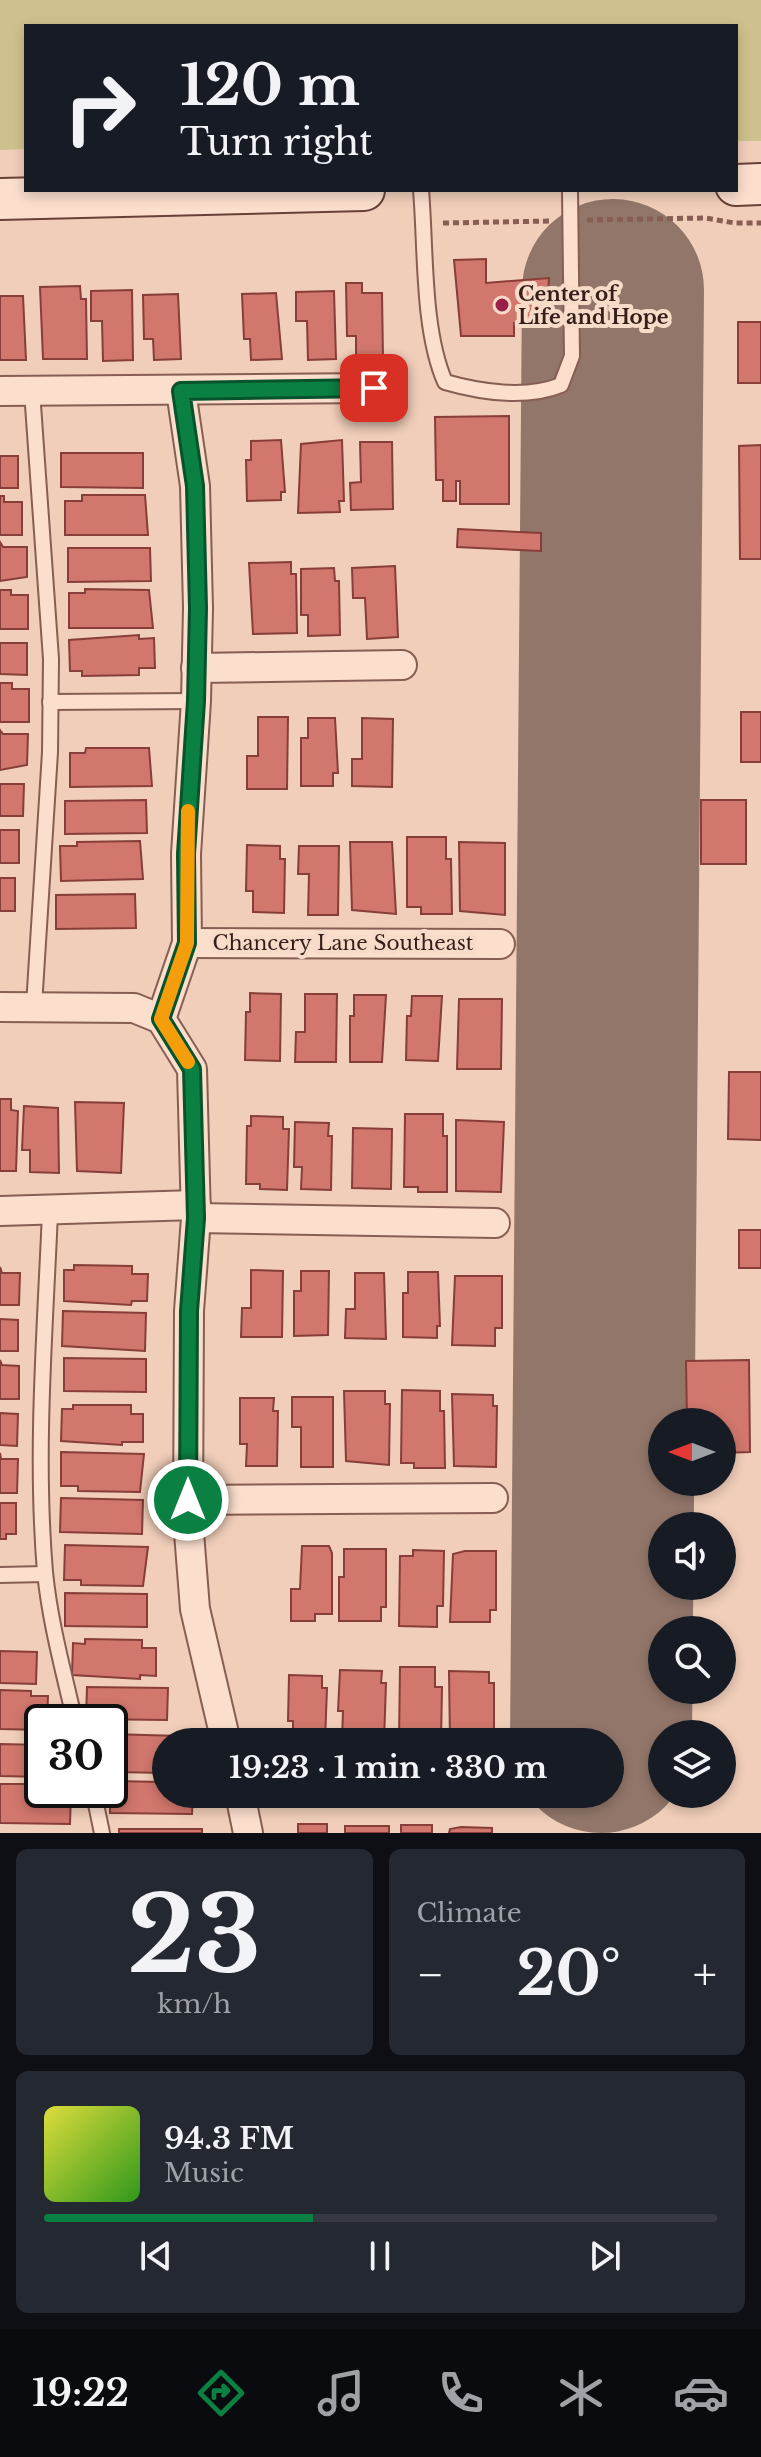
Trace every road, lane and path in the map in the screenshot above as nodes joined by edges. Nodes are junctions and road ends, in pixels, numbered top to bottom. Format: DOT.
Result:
graph roads {
  1 [pos="761,184"];
  2 [pos="738,185"];
  3 [pos="283,192"];
  4 [pos="421,192"];
  5 [pos="570,192"];
  6 [pos="0,199"];
  7 [pos="374,388"];
  8 [pos="0,391"];
  9 [pos="32,391"];
  10 [pos="181,391"];
  11 [pos="402,665"];
  12 [pos="196,668"];
  13 [pos="196,701"];
  14 [pos="50,702"];
  15 [pos="187,943"];
  16 [pos="500,944"];
  17 [pos="34,1006"];
  18 [pos="0,1007"];
  19 [pos="161,1019"];
  20 [pos="0,1211"];
  21 [pos="196,1211"];
  22 [pos="50,1212"];
  23 [pos="495,1223"];
  24 [pos="493,1498"];
  25 [pos="188,1500"];
  26 [pos="45,1574"];
  27 [pos="0,1575"];
  28 [pos="71,1704"];
  29 [pos="223,1728"];
  30 [pos="97,1808"];
  31 [pos="243,1808"];
  32 [pos="102,1833"];
  33 [pos="248,1833"];
  1 -- 2 [label="main road"];
  3 -- 6 [label="main road"];
  4 -- 5 [label="lane"];
  7 -- 10 [label="street"];
  8 -- 9 [label="street"];
  9 -- 10 [label="street"];
  9 -- 14 [label="lane"];
  10 -- 12 [label="street"];
  11 -- 12 [label="street"];
  12 -- 13 [label="street"];
  13 -- 14 [label="lane"];
  13 -- 15 [label="street"];
  14 -- 17 [label="lane"];
  15 -- 16 [label="street, Chancery Lane Southeast"];
  15 -- 19 [label="street"];
  17 -- 18 [label="street"];
  17 -- 19 [label="street"];
  19 -- 21 [label="street"];
  20 -- 22 [label="street"];
  21 -- 22 [label="street"];
  21 -- 23 [label="street"];
  21 -- 25 [label="street"];
  22 -- 26 [label="lane"];
  24 -- 25 [label="street"];
  25 -- 29 [label="street"];
  26 -- 27 [label="lane"];
  26 -- 28 [label="lane"];
  30 -- 32 [label="lane"];
  31 -- 33 [label="street"];
}
